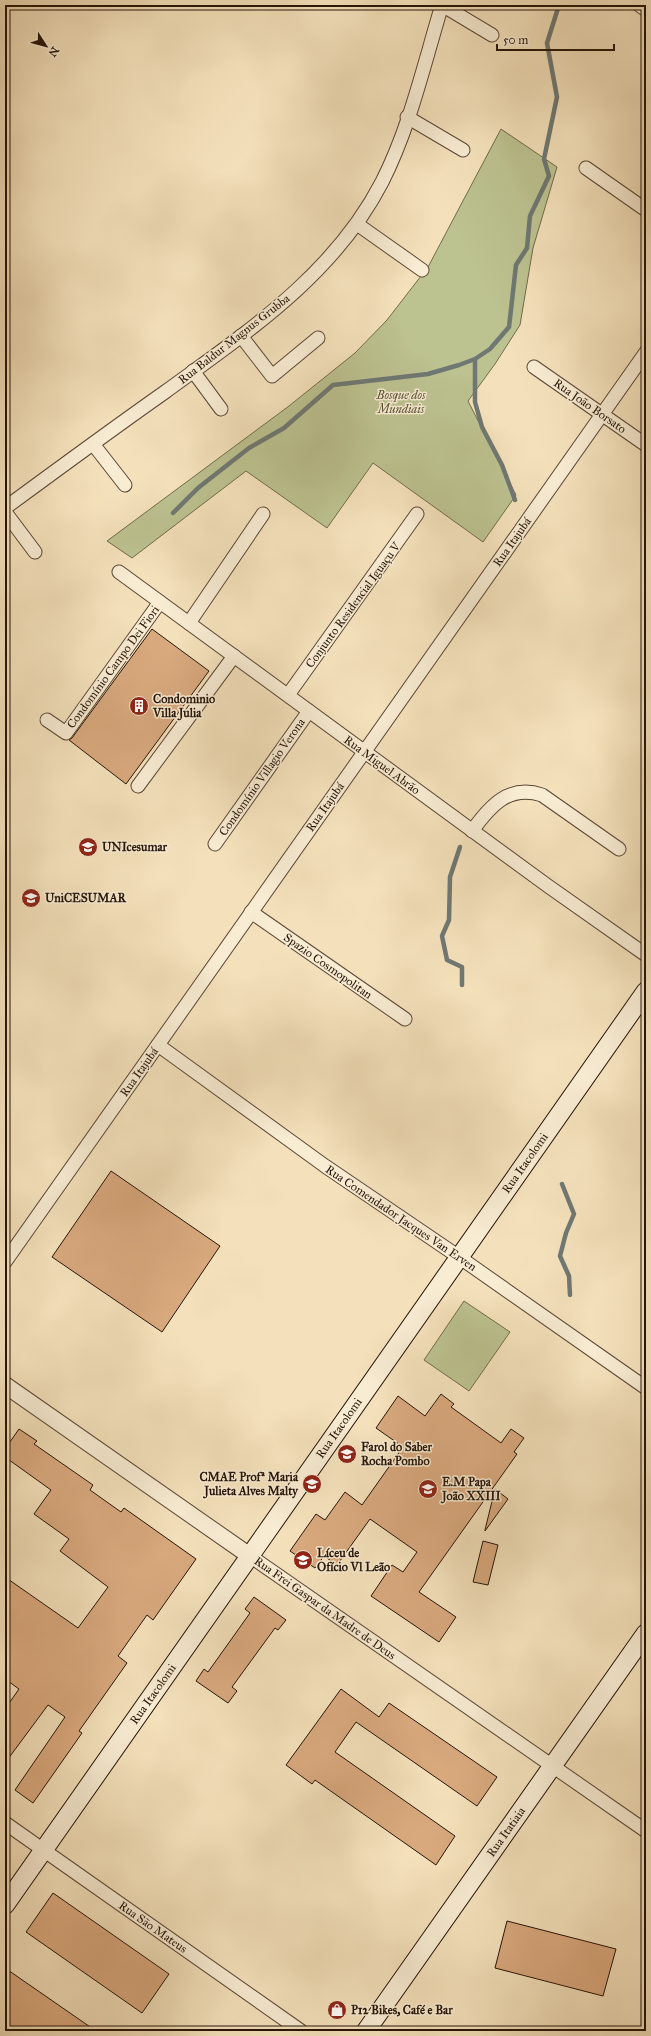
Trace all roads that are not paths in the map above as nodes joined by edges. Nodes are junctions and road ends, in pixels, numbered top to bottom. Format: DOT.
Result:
graph roads {
  1 [pos="442,5"];
  2 [pos="639,5"];
  3 [pos="646,10"];
  4 [pos="492,35"];
  5 [pos="407,117"];
  6 [pos="463,150"];
  7 [pos="586,168"];
  8 [pos="646,210"];
  9 [pos="356,224"];
  10 [pos="422,270"];
  11 [pos="241,336"];
  12 [pos="318,338"];
  13 [pos="646,352"];
  14 [pos="534,367"];
  15 [pos="193,371"];
  16 [pos="221,409"];
  17 [pos="602,414"];
  18 [pos="93,444"];
  19 [pos="646,446"];
  20 [pos="126,484"];
  21 [pos="5,508"];
  22 [pos="5,512"];
  23 [pos="263,514"];
  24 [pos="418,514"];
  25 [pos="35,552"];
  26 [pos="119,572"];
  27 [pos="160,602"];
  28 [pos="189,623"];
  29 [pos="234,656"];
  30 [pos="288,695"];
  31 [pos="309,711"];
  32 [pos="47,720"];
  33 [pos="364,751"];
  34 [pos="138,786"];
  35 [pos="472,830"];
  36 [pos="215,844"];
  37 [pos="619,849"];
  38 [pos="251,912"];
  39 [pos="646,955"];
  40 [pos="646,991"];
  41 [pos="405,1019"];
  42 [pos="158,1045"];
  43 [pos="460,1257"];
  44 [pos="5,1262"];
  45 [pos="5,1385"];
  46 [pos="646,1388"];
  47 [pos="250,1556"];
  48 [pos="646,1634"];
  49 [pos="553,1766"];
  50 [pos="5,1823"];
  51 [pos="646,1831"];
  52 [pos="44,1850"];
  53 [pos="5,1905"];
  54 [pos="302,2031"];
  55 [pos="366,2031"];
  1 -- 4 [label="street"];
  1 -- 5 [label="street, Rua Baldur Magnus Grubba"];
  2 -- 3 [label="street"];
  5 -- 6 [label="street"];
  5 -- 9 [label="street, Rua Baldur Magnus Grubba"];
  7 -- 8 [label="street"];
  9 -- 10 [label="street"];
  9 -- 11 [label="street, Rua Baldur Magnus Grubba"];
  11 -- 12 [label="street"];
  11 -- 15 [label="street, Rua Baldur Magnus Grubba"];
  13 -- 17 [label="street, Rua Itajubá"];
  14 -- 17 [label="street, Rua João Borsato"];
  15 -- 16 [label="street"];
  15 -- 18 [label="street, Rua Baldur Magnus Grubba"];
  17 -- 19 [label="street, Rua João Borsato"];
  17 -- 33 [label="street, Rua Itajubá"];
  18 -- 20 [label="street"];
  18 -- 21 [label="street, Rua Baldur Magnus Grubba"];
  22 -- 25 [label="street"];
  23 -- 28 [label="street"];
  24 -- 30 [label="street, Conjunto Residencial Iguaçu V"];
  26 -- 27 [label="street, Rua Miguel Abrão"];
  27 -- 28 [label="street, Rua Miguel Abrão"];
  27 -- 32 [label="street, Condomínio Campo Dei Fiori"];
  28 -- 29 [label="street, Rua Miguel Abrão"];
  29 -- 30 [label="street, Rua Miguel Abrão"];
  29 -- 34 [label="street"];
  30 -- 31 [label="street, Rua Miguel Abrão"];
  31 -- 33 [label="street, Rua Miguel Abrão"];
  31 -- 36 [label="street, Condomínio Villagio Verona"];
  33 -- 35 [label="street, Rua Miguel Abrão"];
  33 -- 38 [label="street, Rua Itajubá"];
  35 -- 37 [label="street"];
  35 -- 39 [label="street, Rua Miguel Abrão"];
  38 -- 41 [label="street, Spazio Cosmopolitan"];
  38 -- 42 [label="street, Rua Itajubá"];
  40 -- 43 [label="main road, Rua Itacolomi"];
  42 -- 43 [label="street, Rua Comendador Jacques Van Erven"];
  42 -- 44 [label="street, Rua Itajubá"];
  43 -- 46 [label="street, Rua Comendador Jacques Van Erven"];
  43 -- 47 [label="main road, Rua Itacolomi"];
  45 -- 47 [label="street, Rua Frei Gaspar da Madre de Deus"];
  47 -- 49 [label="street, Rua Frei Gaspar da Madre de Deus"];
  47 -- 52 [label="main road, Rua Itacolomi"];
  48 -- 49 [label="main road, Rua Itatiaia"];
  49 -- 51 [label="street, Rua Frei Gaspar da Madre de Deus"];
  49 -- 55 [label="main road, Rua Itatiaia"];
  50 -- 52 [label="street, Rua São Mateus"];
  52 -- 53 [label="main road, Rua Itacolomi"];
  52 -- 54 [label="street, Rua São Mateus"];
}
